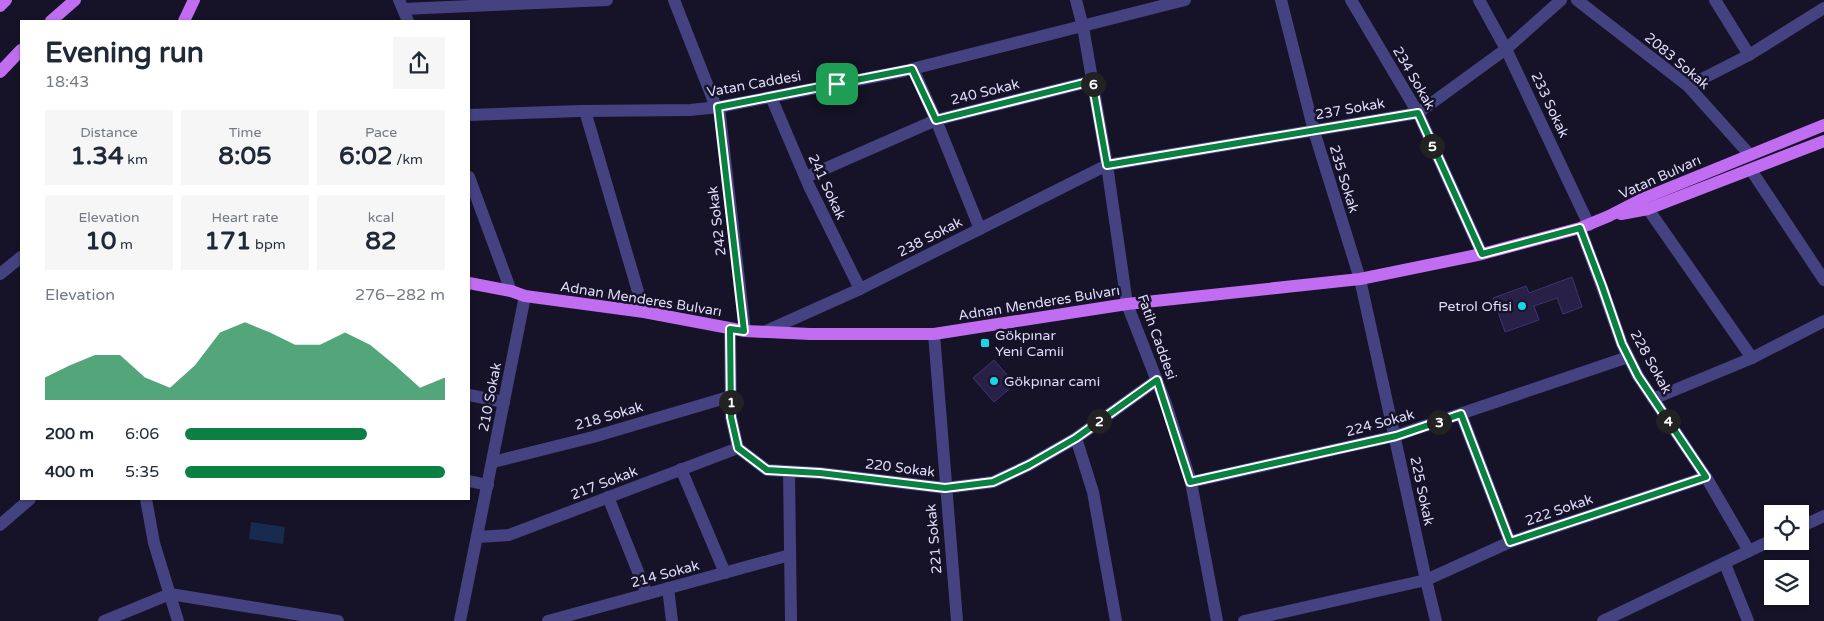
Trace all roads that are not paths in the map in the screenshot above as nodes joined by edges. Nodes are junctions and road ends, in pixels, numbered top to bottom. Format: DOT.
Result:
graph roads {
  1 [pos="6,0"];
  2 [pos="75,0"];
  3 [pos="194,0"];
  4 [pos="607,0"];
  5 [pos="674,0"];
  6 [pos="1076,0"];
  7 [pos="1185,0"];
  8 [pos="1281,0"];
  9 [pos="1351,0"];
  10 [pos="1479,0"];
  11 [pos="1560,0"];
  12 [pos="1577,0"];
  13 [pos="1715,0"];
  14 [pos="401,4"];
  15 [pos="0,6"];
  16 [pos="1824,8"];
  17 [pos="53,20"];
  18 [pos="184,20"];
  19 [pos="408,20"];
  20 [pos="1083,27"];
  21 [pos="1506,48"];
  22 [pos="20,51"];
  23 [pos="1750,55"];
  24 [pos="912,69"];
  25 [pos="0,72"];
  26 [pos="1092,81"];
  27 [pos="1688,86"];
  28 [pos="770,97"];
  29 [pos="717,107"];
  30 [pos="585,111"];
  31 [pos="1418,113"];
  32 [pos="470,115"];
  33 [pos="936,120"];
  34 [pos="1824,125"];
  35 [pos="1314,131"];
  36 [pos="1824,141"];
  37 [pos="1750,155"];
  38 [pos="1107,165"];
  39 [pos="1751,170"];
  40 [pos="806,177"];
  41 [pos="470,180"];
  42 [pos="1648,210"];
  43 [pos="1609,216"];
  44 [pos="1584,227"];
  45 [pos="980,229"];
  46 [pos="1482,254"];
  47 [pos="20,258"];
  48 [pos="0,274"];
  49 [pos="1360,279"];
  50 [pos="1824,280"];
  51 [pos="470,283"];
  52 [pos="860,289"];
  53 [pos="511,291"];
  54 [pos="525,296"];
  55 [pos="1127,304"];
  56 [pos="644,312"];
  57 [pos="1824,321"];
  58 [pos="730,329"];
  59 [pos="744,331"];
  60 [pos="764,332"];
  61 [pos="934,334"];
  62 [pos="1628,357"];
  63 [pos="1752,358"];
  64 [pos="1157,380"];
  65 [pos="470,395"];
  66 [pos="732,396"];
  67 [pos="1653,398"];
  68 [pos="504,402"];
  69 [pos="1461,414"];
  70 [pos="1396,436"];
  71 [pos="1076,438"];
  72 [pos="738,448"];
  73 [pos="493,462"];
  74 [pos="681,470"];
  75 [pos="789,472"];
  76 [pos="1706,477"];
  77 [pos="470,482"];
  78 [pos="1190,482"];
  79 [pos="488,485"];
  80 [pos="945,488"];
  81 [pos="608,497"];
  82 [pos="29,500"];
  83 [pos="146,500"];
  84 [pos="1824,516"];
  85 [pos="1809,523"];
  86 [pos="0,525"];
  87 [pos="478,537"];
  88 [pos="1510,542"];
  89 [pos="1764,544"];
  90 [pos="1749,551"];
  91 [pos="790,555"];
  92 [pos="1725,564"];
  93 [pos="725,573"];
  94 [pos="1426,580"];
  95 [pos="668,588"];
  96 [pos="170,594"];
  97 [pos="647,594"];
  98 [pos="104,621"];
  99 [pos="178,621"];
  100 [pos="338,621"];
  101 [pos="460,621"];
  102 [pos="548,621"];
  103 [pos="672,621"];
  104 [pos="791,621"];
  105 [pos="956,621"];
  106 [pos="1116,621"];
  107 [pos="1217,621"];
  108 [pos="1244,621"];
  109 [pos="1436,621"];
  110 [pos="1603,621"];
  111 [pos="1748,621"];
  1 -- 15 [label="main road"];
  2 -- 17 [label="main road"];
  3 -- 18 [label="main road"];
  4 -- 14 [label="street"];
  5 -- 29 [label="street, 242 Sokak"];
  6 -- 20 [label="street, Fatih Caddesi"];
  7 -- 20 [label="street, Vatan Caddesi"];
  8 -- 35 [label="street, 235 Sokak"];
  9 -- 31 [label="street, 234 Sokak"];
  10 -- 21 [label="street, 233 Sokak"];
  11 -- 21 [label="street, 237 Sokak"];
  12 -- 27 [label="street, 2083 Sokak"];
  13 -- 23 [label="street"];
  14 -- 19 [label="street"];
  16 -- 23 [label="street"];
  20 -- 24 [label="street, Vatan Caddesi"];
  20 -- 26 [label="street, Fatih Caddesi"];
  21 -- 31 [label="street, 237 Sokak"];
  21 -- 44 [label="street, 233 Sokak"];
  22 -- 25 [label="main road"];
  23 -- 27 [label="street"];
  24 -- 28 [label="street, Vatan Caddesi"];
  24 -- 33 [label="street"];
  26 -- 33 [label="street, 240 Sokak"];
  26 -- 38 [label="street, Fatih Caddesi"];
  27 -- 37 [label="street, 2083 Sokak"];
  28 -- 29 [label="street, Vatan Caddesi"];
  28 -- 40 [label="street, 241 Sokak"];
  29 -- 30 [label="street, Vatan Caddesi"];
  29 -- 59 [label="street, 242 Sokak"];
  30 -- 32 [label="street, Vatan Caddesi"];
  30 -- 56 [label="street"];
  31 -- 35 [label="street, 237 Sokak"];
  31 -- 46 [label="street, 234 Sokak"];
  33 -- 40 [label="street, 240 Sokak"];
  33 -- 45 [label="street"];
  34 -- 37 [label="main road, Vatan Bulvarı"];
  35 -- 38 [label="street, 237 Sokak"];
  35 -- 49 [label="street, 235 Sokak"];
  36 -- 39 [label="main road, Vatan Bulvarı"];
  37 -- 43 [label="main road, Vatan Bulvarı"];
  38 -- 45 [label="street, 238 Sokak"];
  38 -- 55 [label="street, Fatih Caddesi"];
  39 -- 42 [label="main road, Vatan Bulvarı"];
  39 -- 50 [label="street"];
  40 -- 52 [label="street, 241 Sokak"];
  41 -- 53 [label="street"];
  42 -- 43 [label="main road, Vatan Bulvarı"];
  42 -- 63 [label="street"];
  43 -- 44 [label="main road, Adnan Menderes Bulvarı"];
  44 -- 46 [label="main road, Adnan Menderes Bulvarı"];
  44 -- 62 [label="street, 228 Sokak"];
  45 -- 52 [label="street, 238 Sokak"];
  46 -- 49 [label="main road, Adnan Menderes Bulvarı"];
  47 -- 48 [label="street"];
  49 -- 55 [label="main road, Adnan Menderes Bulvarı"];
  49 -- 70 [label="street, 225 Sokak"];
  51 -- 53 [label="main road, Adnan Menderes Bulvarı"];
  52 -- 60 [label="street, 238 Sokak"];
  53 -- 54 [label="main road, Adnan Menderes Bulvarı"];
  54 -- 56 [label="main road, Adnan Menderes Bulvarı"];
  54 -- 68 [label="street, 210 Sokak"];
  55 -- 61 [label="main road, Adnan Menderes Bulvarı"];
  55 -- 64 [label="street, Fatih Caddesi"];
  56 -- 58 [label="main road, Adnan Menderes Bulvarı"];
  57 -- 63 [label="street"];
  58 -- 59 [label="main road, Adnan Menderes Bulvarı"];
  58 -- 66 [label="street"];
  59 -- 60 [label="main road, Adnan Menderes Bulvarı"];
  60 -- 61 [label="main road, Adnan Menderes Bulvarı"];
  61 -- 80 [label="street, 221 Sokak"];
  62 -- 67 [label="street, 228 Sokak"];
  62 -- 69 [label="street, 224 Sokak"];
  63 -- 67 [label="street"];
  64 -- 71 [label="street, 220 Sokak"];
  64 -- 78 [label="street, Fatih Caddesi"];
  65 -- 68 [label="street"];
  66 -- 72 [label="street"];
  66 -- 73 [label="street, 218 Sokak"];
  67 -- 76 [label="street, 228 Sokak"];
  68 -- 73 [label="street, 210 Sokak"];
  69 -- 70 [label="street, 224 Sokak"];
  69 -- 88 [label="street"];
  70 -- 78 [label="street, 224 Sokak"];
  70 -- 94 [label="street, 225 Sokak"];
  71 -- 80 [label="street, 220 Sokak"];
  71 -- 106 [label="street"];
  72 -- 74 [label="street, 217 Sokak"];
  72 -- 75 [label="street, 220 Sokak"];
  73 -- 79 [label="street, 210 Sokak"];
  74 -- 81 [label="street, 217 Sokak"];
  74 -- 93 [label="street"];
  75 -- 80 [label="street, 220 Sokak"];
  75 -- 91 [label="street"];
  76 -- 88 [label="street, 222 Sokak"];
  76 -- 90 [label="street, 228 Sokak"];
  77 -- 79 [label="street"];
  78 -- 107 [label="street, Fatih Caddesi"];
  79 -- 87 [label="street, 210 Sokak"];
  80 -- 105 [label="street, 221 Sokak"];
  81 -- 87 [label="street, 217 Sokak"];
  81 -- 97 [label="street"];
  82 -- 86 [label="street"];
  83 -- 96 [label="street"];
  84 -- 85 [label="street"];
  87 -- 101 [label="street, 210 Sokak"];
  88 -- 94 [label="street, 222 Sokak"];
  89 -- 90 [label="street"];
  90 -- 92 [label="street"];
  91 -- 93 [label="street, 214 Sokak"];
  91 -- 104 [label="street"];
  92 -- 110 [label="street"];
  92 -- 111 [label="street"];
  93 -- 95 [label="street, 214 Sokak"];
  94 -- 108 [label="street, 222 Sokak"];
  94 -- 109 [label="street, 225 Sokak"];
  95 -- 97 [label="street, 214 Sokak"];
  95 -- 103 [label="street"];
  96 -- 98 [label="street"];
  96 -- 99 [label="street"];
  96 -- 100 [label="street"];
  97 -- 102 [label="street, 214 Sokak"];
}
